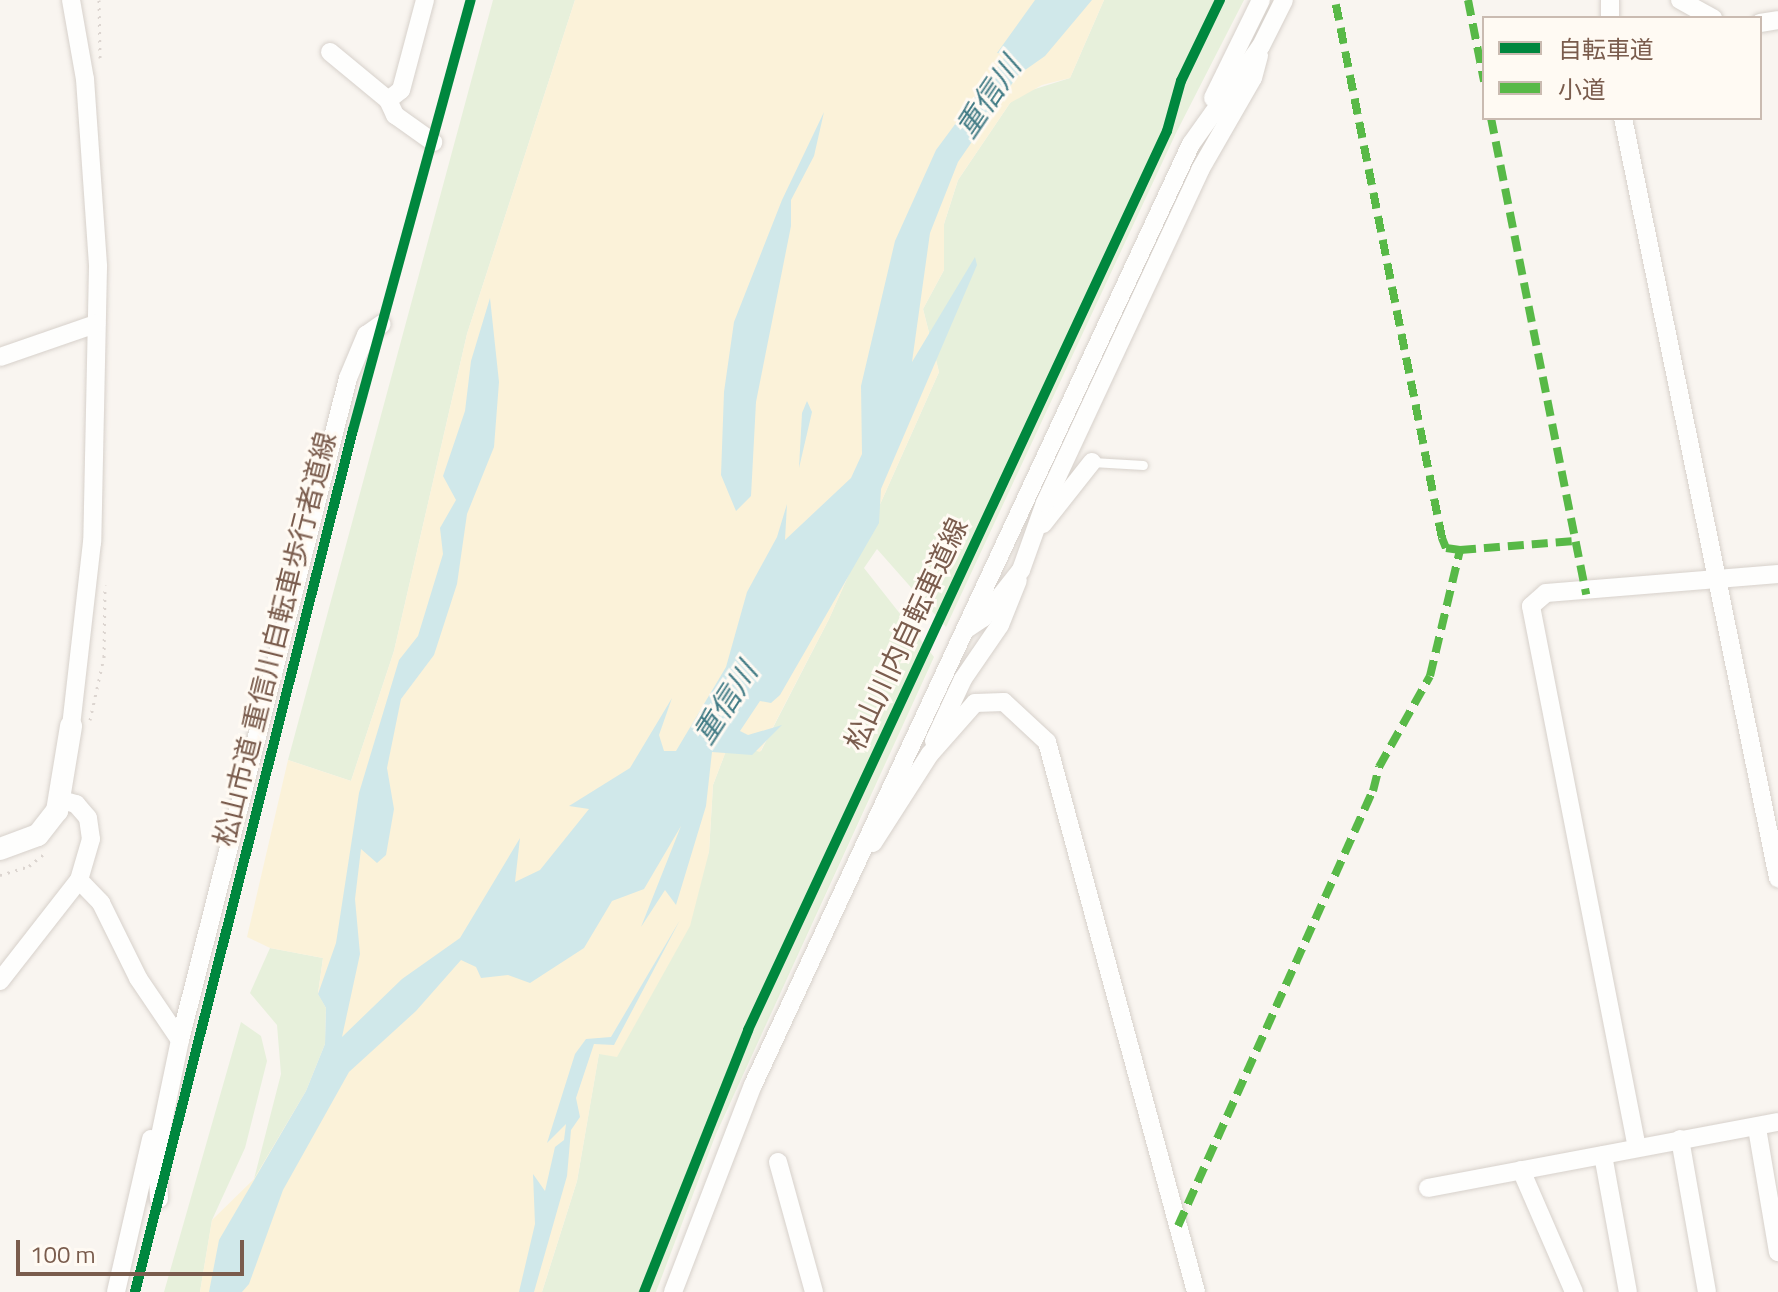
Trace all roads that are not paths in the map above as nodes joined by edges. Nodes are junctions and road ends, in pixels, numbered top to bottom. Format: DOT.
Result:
graph roads {
  1 [pos="71,0"];
  2 [pos="425,0"];
  3 [pos="1261,0"];
  4 [pos="1284,0"];
  5 [pos="1680,0"];
  6 [pos="1709,16"];
  7 [pos="1261,46"];
  8 [pos="330,52"];
  9 [pos="388,100"];
  10 [pos="1623,120"];
  11 [pos="433,142"];
  12 [pos="1191,144"];
  13 [pos="96,324"];
  14 [pos="382,324"];
  15 [pos="0,357"];
  16 [pos="1092,462"];
  17 [pos="1143,465"];
  18 [pos="1036,532"];
  19 [pos="1021,570"];
  20 [pos="1778,574"];
  21 [pos="1719,578"];
  22 [pos="964,630"];
  23 [pos="71,726"];
  24 [pos="930,754"];
  25 [pos="61,800"];
  26 [pos="0,849"];
  27 [pos="858,859"];
  28 [pos="1778,878"];
  29 [pos="79,880"];
  30 [pos="0,981"];
  31 [pos="180,1040"];
  32 [pos="162,1115"];
  33 [pos="1778,1122"];
  34 [pos="1757,1128"];
  35 [pos="1680,1139"];
  36 [pos="1637,1148"];
  37 [pos="1603,1155"];
  38 [pos="778,1162"];
  39 [pos="1521,1170"];
  40 [pos="1428,1188"];
  41 [pos="159,1199"];
  42 [pos="1778,1252"];
  43 [pos="116,1292"];
  44 [pos="673,1292"];
  45 [pos="814,1292"];
  46 [pos="1196,1292"];
  47 [pos="1574,1292"];
  48 [pos="1628,1292"];
  49 [pos="1707,1292"];
  1 -- 13 [label="street"];
  2 -- 9 [label="street"];
  3 -- 12 [label="street"];
  4 -- 7 [label="street"];
  5 -- 6 [label="street"];
  7 -- 12 [label="street"];
  7 -- 18 [label="street"];
  8 -- 9 [label="street"];
  9 -- 11 [label="street"];
  10 -- 21 [label="street"];
  12 -- 22 [label="street"];
  13 -- 15 [label="street"];
  13 -- 23 [label="street"];
  14 -- 31 [label="street"];
  16 -- 17 [label="lane"];
  16 -- 18 [label="street"];
  18 -- 19 [label="street"];
  19 -- 22 [label="street"];
  19 -- 24 [label="street"];
  20 -- 21 [label="street"];
  21 -- 28 [label="street"];
  21 -- 36 [label="street"];
  22 -- 27 [label="street"];
  23 -- 25 [label="street"];
  24 -- 27 [label="street"];
  24 -- 46 [label="street"];
  25 -- 26 [label="street"];
  25 -- 29 [label="street"];
  27 -- 44 [label="street"];
  29 -- 30 [label="street"];
  29 -- 31 [label="street"];
  31 -- 32 [label="street"];
  32 -- 41 [label="street"];
  32 -- 43 [label="street"];
  33 -- 34 [label="street"];
  34 -- 35 [label="street"];
  34 -- 42 [label="street"];
  35 -- 36 [label="street"];
  35 -- 49 [label="street"];
  36 -- 37 [label="street"];
  37 -- 39 [label="street"];
  37 -- 48 [label="street"];
  38 -- 45 [label="street"];
  39 -- 40 [label="street"];
  39 -- 47 [label="street"];
}
